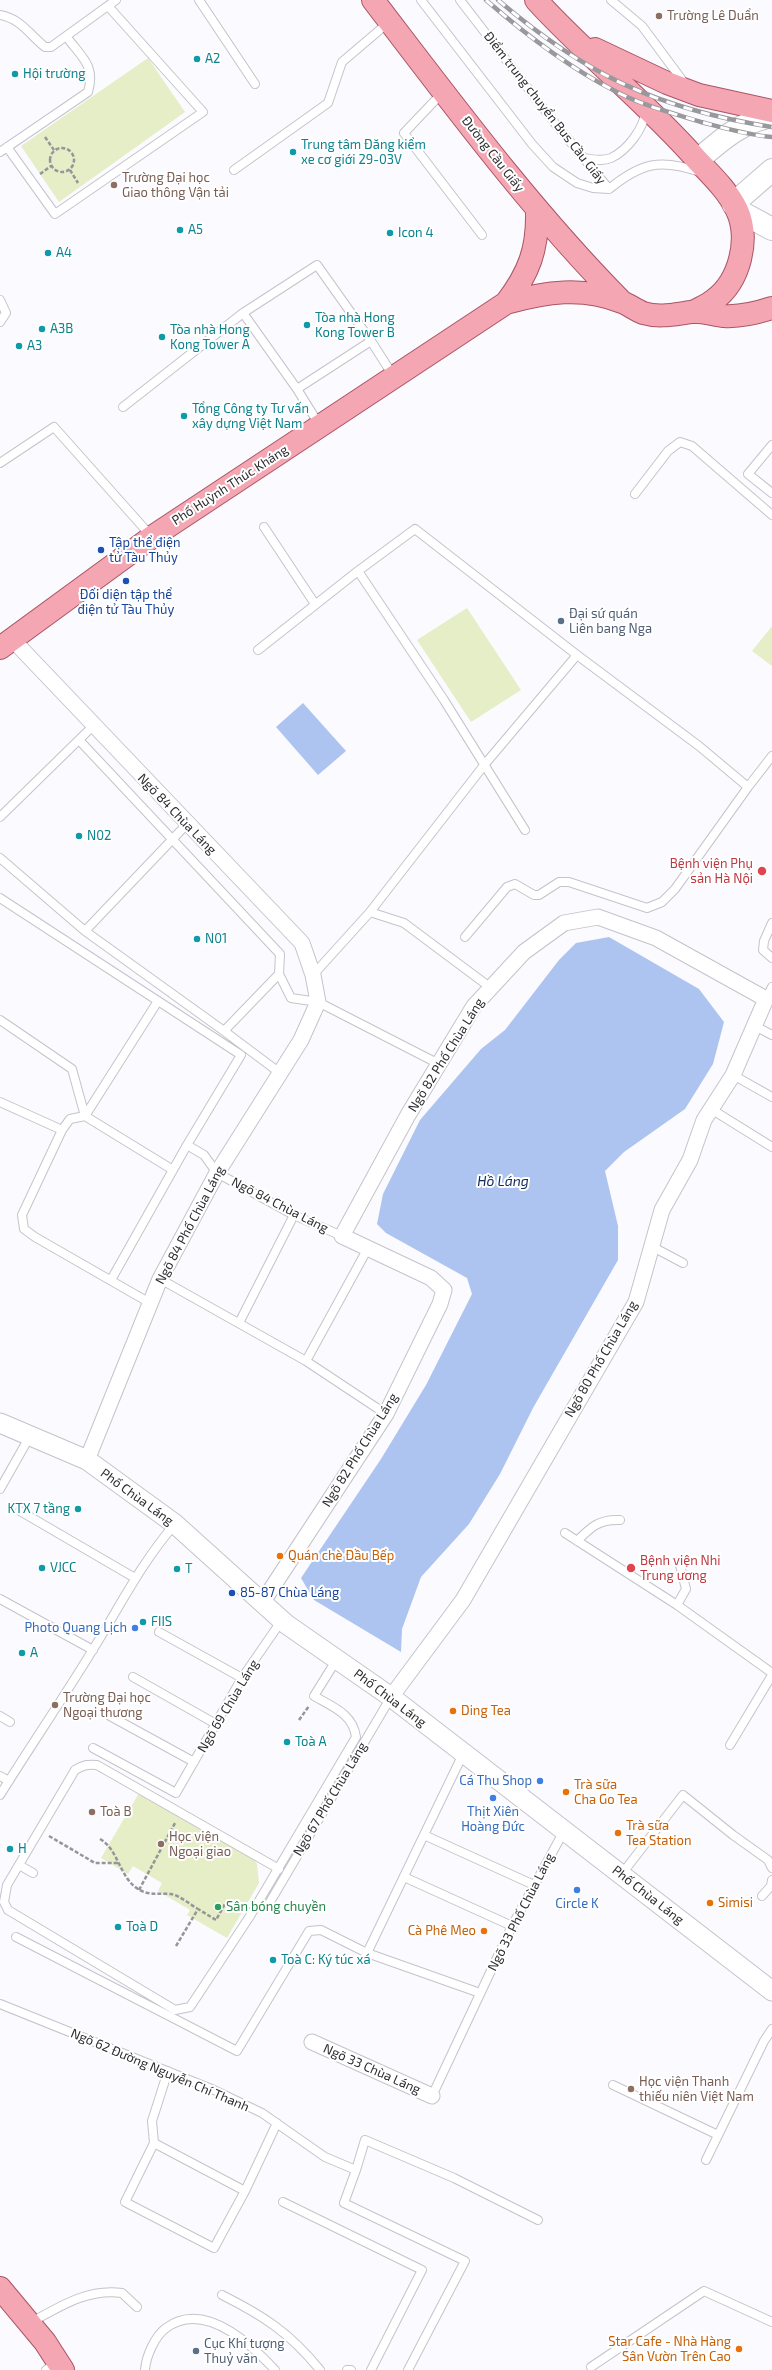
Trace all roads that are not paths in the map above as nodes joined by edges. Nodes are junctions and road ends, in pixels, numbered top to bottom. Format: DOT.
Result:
graph roads {
  1 [pos="116,0"];
  2 [pos="199,0"];
  3 [pos="373,0"];
  4 [pos="421,0"];
  5 [pos="460,0"];
  6 [pos="536,0"];
  7 [pos="611,0"];
  8 [pos="108,6"];
  9 [pos="0,15"];
  10 [pos="390,22"];
  11 [pos="567,34"];
  12 [pos="66,36"];
  13 [pos="255,84"];
  14 [pos="443,91"];
  15 [pos="690,91"];
  16 [pos="647,106"];
  17 [pos="772,111"];
  18 [pos="772,116"];
  19 [pos="7,148"];
  20 [pos="0,152"];
  21 [pos="582,158"];
  22 [pos="698,160"];
  23 [pos="234,170"];
  24 [pos="772,170"];
  25 [pos="716,182"];
  26 [pos="609,189"];
  27 [pos="735,207"];
  28 [pos="538,210"];
  29 [pos="772,229"];
  30 [pos="482,235"];
  31 [pos="0,300"];
  32 [pos="622,302"];
  33 [pos="506,303"];
  34 [pos="772,308"];
  35 [pos="693,312"];
  36 [pos="243,313"];
  37 [pos="0,322"];
  38 [pos="371,341"];
  39 [pos="395,377"];
  40 [pos="297,389"];
  41 [pos="123,408"];
  42 [pos="320,426"];
  43 [pos="770,450"];
  44 [pos="0,463"];
  45 [pos="772,493"];
  46 [pos="635,494"];
  47 [pos="772,515"];
  48 [pos="264,527"];
  49 [pos="152,537"];
  50 [pos="358,571"];
  51 [pos="315,604"];
  52 [pos="6,643"];
  53 [pos="258,650"];
  54 [pos="577,655"];
  55 [pos="93,726"];
  56 [pos="79,740"];
  57 [pos="772,756"];
  58 [pos="484,764"];
  59 [pos="748,787"];
  60 [pos="0,817"];
  61 [pos="187,824"];
  62 [pos="526,830"];
  63 [pos="173,840"];
  64 [pos="0,858"];
  65 [pos="0,898"];
  66 [pos="370,912"];
  67 [pos="772,923"];
  68 [pos="85,931"];
  69 [pos="465,938"];
  70 [pos="772,958"];
  71 [pos="279,974"];
  72 [pos="313,975"];
  73 [pos="491,988"];
  74 [pos="769,993"];
  75 [pos="158,1001"];
  76 [pos="318,1002"];
  77 [pos="0,1020"];
  78 [pos="754,1026"];
  79 [pos="224,1031"];
  80 [pos="772,1035"];
  81 [pos="439,1064"];
  82 [pos="280,1073"];
  83 [pos="733,1075"];
  84 [pos="772,1097"];
  85 [pos="0,1102"];
  86 [pos="711,1109"];
  87 [pos="85,1116"];
  88 [pos="62,1130"];
  89 [pos="187,1145"];
  90 [pos="772,1146"];
  91 [pos="173,1170"];
  92 [pos="217,1173"];
  93 [pos="294,1215"];
  94 [pos="342,1236"];
  95 [pos="652,1246"];
  96 [pos="368,1248"];
  97 [pos="683,1263"];
  98 [pos="160,1279"];
  99 [pos="111,1280"];
  100 [pos="150,1303"];
  101 [pos="239,1323"];
  102 [pos="306,1361"];
  103 [pos="386,1414"];
  104 [pos="0,1423"];
  105 [pos="31,1435"];
  106 [pos="88,1460"];
  107 [pos="0,1489"];
  108 [pos="20,1511"];
  109 [pos="620,1520"];
  110 [pos="175,1524"];
  111 [pos="565,1533"];
  112 [pos="577,1541"];
  113 [pos="679,1561"];
  114 [pos="135,1578"];
  115 [pos="0,1599"];
  116 [pos="262,1603"];
  117 [pos="677,1606"];
  118 [pos="282,1620"];
  119 [pos="159,1632"];
  120 [pos="93,1650"];
  121 [pos="337,1659"];
  122 [pos="772,1674"];
  123 [pos="133,1676"];
  124 [pos="242,1678"];
  125 [pos="391,1697"];
  126 [pos="0,1716"];
  127 [pos="110,1716"];
  128 [pos="10,1722"];
  129 [pos="216,1724"];
  130 [pos="730,1745"];
  131 [pos="93,1748"];
  132 [pos="463,1754"];
  133 [pos="194,1762"];
  134 [pos="0,1776"];
  135 [pos="9,1781"];
  136 [pos="0,1795"];
  137 [pos="564,1831"];
  138 [pos="424,1835"];
  139 [pos="19,1865"];
  140 [pos="772,1868"];
  141 [pos="278,1869"];
  142 [pos="33,1873"];
  143 [pos="621,1874"];
  144 [pos="404,1877"];
  145 [pos="772,1880"];
  146 [pos="534,1885"];
  147 [pos="762,1896"];
  148 [pos="270,1902"];
  149 [pos="512,1926"];
  150 [pos="16,1937"];
  151 [pos="367,1952"];
  152 [pos="772,1991"];
  153 [pos="480,1994"];
  154 [pos="0,2004"];
  155 [pos="772,2029"];
  156 [pos="312,2042"];
  157 [pos="168,2071"];
  158 [pos="613,2085"];
  159 [pos="432,2096"];
  160 [pos="277,2123"];
  161 [pos="718,2135"];
  162 [pos="154,2143"];
  163 [pos="706,2160"];
  164 [pos="356,2170"];
  165 [pos="245,2190"];
  166 [pos="284,2202"];
  167 [pos="538,2220"];
  168 [pos="0,2288"];
  169 [pos="222,2295"];
  170 [pos="137,2307"];
  171 [pos="772,2322"];
  172 [pos="30,2323"];
  173 [pos="55,2367"];
  174 [pos="591,2367"];
  175 [pos="145,2370"];
  176 [pos="275,2370"];
  177 [pos="320,2370"];
  178 [pos="347,2370"];
  179 [pos="351,2370"];
  180 [pos="372,2370"];
  181 [pos="408,2370"];
  1 -- 8 [label="lane"];
  2 -- 13 [label="lane"];
  3 -- 10 [label="main road, Đường Cầu Giấy"];
  4 -- 26 [label="lane, Điểm trung chuyển Bus Cầu Giấy"];
  5 -- 21 [label="lane, Điểm trung chuyển Bus Cầu Giấy"];
  6 -- 11 [label="main road"];
  7 -- 15 [label="lane"];
  8 -- 12 [label="lane"];
  8 -- 19 [label="lane"];
  9 -- 12 [label="lane"];
  10 -- 14 [label="main road, Đường Cầu Giấy"];
  10 -- 23 [label="lane"];
  11 -- 15 [label="main road"];
  11 -- 16 [label="main road"];
  12 -- 19 [label="lane"];
  14 -- 28 [label="main road, Đường Cầu Giấy"];
  14 -- 30 [label="lane"];
  15 -- 17 [label="main road"];
  16 -- 21 [label="lane"];
  16 -- 22 [label="main road"];
  18 -- 22 [label="main road"];
  19 -- 20 [label="lane"];
  21 -- 26 [label="lane, Điểm trung chuyển Bus Cầu Giấy"];
  22 -- 25 [label="main road"];
  24 -- 27 [label="main road"];
  25 -- 26 [label="lane"];
  25 -- 27 [label="main road"];
  27 -- 29 [label="main road"];
  27 -- 35 [label="main road"];
  28 -- 32 [label="main road, Đường Cầu Giấy"];
  28 -- 33 [label="main road, Phố Huỳnh Thúc Kháng"];
  31 -- 37 [label="lane"];
  32 -- 33 [label="main road, Phố Huỳnh Thúc Kháng"];
  32 -- 35 [label="main road"];
  33 -- 39 [label="main road, Phố Huỳnh Thúc Kháng"];
  34 -- 35 [label="main road"];
  36 -- 38 [label="lane"];
  36 -- 40 [label="lane"];
  36 -- 41 [label="lane"];
  38 -- 39 [label="lane"];
  38 -- 40 [label="lane"];
  39 -- 42 [label="main road, Phố Huỳnh Thúc Kháng"];
  40 -- 42 [label="lane"];
  42 -- 49 [label="main road, Phố Huỳnh Thúc Kháng"];
  43 -- 45 [label="lane"];
  44 -- 49 [label="lane"];
  46 -- 47 [label="lane"];
  48 -- 51 [label="lane"];
  49 -- 52 [label="main road, Phố Huỳnh Thúc Kháng"];
  50 -- 51 [label="lane"];
  50 -- 54 [label="lane"];
  50 -- 58 [label="lane"];
  51 -- 53 [label="lane"];
  52 -- 55 [label="street, Ngõ 84 Chùa Láng"];
  54 -- 58 [label="lane"];
  54 -- 59 [label="lane"];
  55 -- 56 [label="lane"];
  55 -- 61 [label="street, Ngõ 84 Chùa Láng"];
  56 -- 60 [label="lane"];
  56 -- 63 [label="lane"];
  57 -- 59 [label="lane"];
  58 -- 62 [label="lane"];
  58 -- 66 [label="lane"];
  59 -- 69 [label="lane"];
  61 -- 63 [label="lane"];
  61 -- 72 [label="street, Ngõ 84 Chùa Láng"];
  63 -- 68 [label="lane"];
  63 -- 71 [label="lane"];
  64 -- 68 [label="lane"];
  65 -- 75 [label="lane"];
  66 -- 72 [label="lane"];
  66 -- 73 [label="lane"];
  67 -- 70 [label="lane"];
  68 -- 79 [label="lane"];
  71 -- 76 [label="lane"];
  71 -- 79 [label="lane"];
  72 -- 76 [label="street, Ngõ 84 Chùa Láng"];
  73 -- 74 [label="street, Ngõ 82 Phố Chùa Láng"];
  73 -- 81 [label="street, Ngõ 82 Phố Chùa Láng"];
  74 -- 78 [label="street, Ngõ 80 Phố Chùa Láng"];
  75 -- 87 [label="lane"];
  75 -- 89 [label="lane"];
  76 -- 81 [label="lane"];
  76 -- 82 [label="street, Ngõ 84 Phố Chùa Láng"];
  77 -- 87 [label="lane"];
  78 -- 80 [label="lane"];
  78 -- 83 [label="street, Ngõ 80 Phố Chùa Láng"];
  79 -- 82 [label="lane"];
  81 -- 94 [label="street, Ngõ 82 Phố Chùa Láng"];
  82 -- 92 [label="street, Ngõ 84 Phố Chùa Láng"];
  83 -- 84 [label="lane"];
  83 -- 86 [label="street, Ngõ 80 Phố Chùa Láng"];
  85 -- 88 [label="lane"];
  86 -- 90 [label="lane"];
  86 -- 95 [label="street, Ngõ 80 Phố Chùa Láng"];
  87 -- 88 [label="lane"];
  87 -- 91 [label="lane"];
  88 -- 99 [label="lane"];
  89 -- 91 [label="lane"];
  89 -- 92 [label="lane"];
  91 -- 99 [label="lane"];
  92 -- 93 [label="lane, Ngõ 84 Chùa Láng"];
  92 -- 98 [label="street, Ngõ 84 Phố Chùa Láng"];
  93 -- 94 [label="lane, Ngõ 84 Chùa Láng"];
  93 -- 101 [label="lane"];
  94 -- 96 [label="street"];
  95 -- 97 [label="lane"];
  95 -- 125 [label="street, Ngõ 80 Phố Chùa Láng"];
  96 -- 102 [label="lane"];
  96 -- 103 [label="street, Ngõ 82 Phố Chùa Láng"];
  98 -- 100 [label="street, Ngõ 84 Phố Chùa Láng"];
  98 -- 101 [label="lane"];
  99 -- 100 [label="lane"];
  100 -- 106 [label="street, Ngõ 84 Phố Chùa Láng"];
  101 -- 102 [label="lane"];
  102 -- 103 [label="lane"];
  103 -- 116 [label="street, Ngõ 82 Phố Chùa Láng"];
  104 -- 105 [label="street, Phố Chùa Láng"];
  105 -- 106 [label="street, Phố Chùa Láng"];
  105 -- 107 [label="lane"];
  106 -- 110 [label="street, Phố Chùa Láng"];
  108 -- 114 [label="lane"];
  109 -- 112 [label="lane"];
  110 -- 114 [label="lane"];
  110 -- 116 [label="street, Phố Chùa Láng"];
  111 -- 112 [label="lane"];
  112 -- 117 [label="lane"];
  113 -- 117 [label="lane"];
  114 -- 120 [label="lane"];
  115 -- 120 [label="lane"];
  116 -- 118 [label="street, Phố Chùa Láng"];
  117 -- 122 [label="lane"];
  118 -- 121 [label="street, Phố Chùa Láng"];
  118 -- 124 [label="lane, Ngõ 69 Chùa Láng"];
  119 -- 124 [label="lane"];
  120 -- 135 [label="lane"];
  121 -- 125 [label="street, Phố Chùa Láng"];
  121 -- 141 [label="lane"];
  122 -- 130 [label="lane"];
  123 -- 129 [label="lane"];
  124 -- 129 [label="lane, Ngõ 69 Chùa Láng"];
  125 -- 132 [label="street, Phố Chùa Láng"];
  125 -- 148 [label="lane, Ngõ 67 Phố Chùa Láng"];
  126 -- 128 [label="lane"];
  127 -- 133 [label="lane"];
  129 -- 133 [label="lane, Ngõ 69 Chùa Láng"];
  131 -- 133 [label="lane, Ngõ 69 Chùa Láng"];
  132 -- 137 [label="street, Phố Chùa Láng"];
  132 -- 138 [label="lane"];
  134 -- 135 [label="lane"];
  135 -- 136 [label="lane"];
  137 -- 143 [label="street, Phố Chùa Láng"];
  137 -- 146 [label="lane, Ngõ 33 Phố Chùa Láng"];
  138 -- 144 [label="lane"];
  138 -- 146 [label="lane"];
  139 -- 141 [label="lane"];
  139 -- 141 [label="lane"];
  139 -- 142 [label="lane"];
  140 -- 143 [label="lane"];
  143 -- 152 [label="street, Phố Chùa Láng"];
  144 -- 149 [label="lane"];
  144 -- 151 [label="lane"];
  145 -- 147 [label="lane"];
  146 -- 149 [label="lane, Ngõ 33 Phố Chùa Láng"];
  149 -- 153 [label="lane, Ngõ 33 Phố Chùa Láng"];
  150 -- 151 [label="lane"];
  151 -- 153 [label="lane"];
  153 -- 159 [label="lane, Ngõ 33 Phố Chùa Láng"];
  154 -- 157 [label="lane, Ngõ 62 Đường Nguyễn Chí Thanh"];
  155 -- 161 [label="lane"];
  156 -- 159 [label="street, Ngõ 33 Chùa Láng"];
  157 -- 160 [label="lane, Ngõ 62 Đường Nguyễn Chí Thanh"];
  157 -- 162 [label="lane"];
  158 -- 161 [label="lane"];
  160 -- 164 [label="lane, Ngõ 62 Đường Nguyễn Chí Thanh"];
  160 -- 165 [label="lane"];
  161 -- 163 [label="lane"];
  162 -- 165 [label="lane"];
  162 -- 165 [label="lane"];
  164 -- 167 [label="lane"];
  164 -- 181 [label="lane"];
  166 -- 180 [label="lane"];
  168 -- 172 [label="main road"];
  169 -- 177 [label="lane"];
  170 -- 172 [label="lane"];
  171 -- 174 [label="lane"];
  172 -- 173 [label="main road"];
  175 -- 176 [label="lane"];
  178 -- 179 [label="lane"];
}
